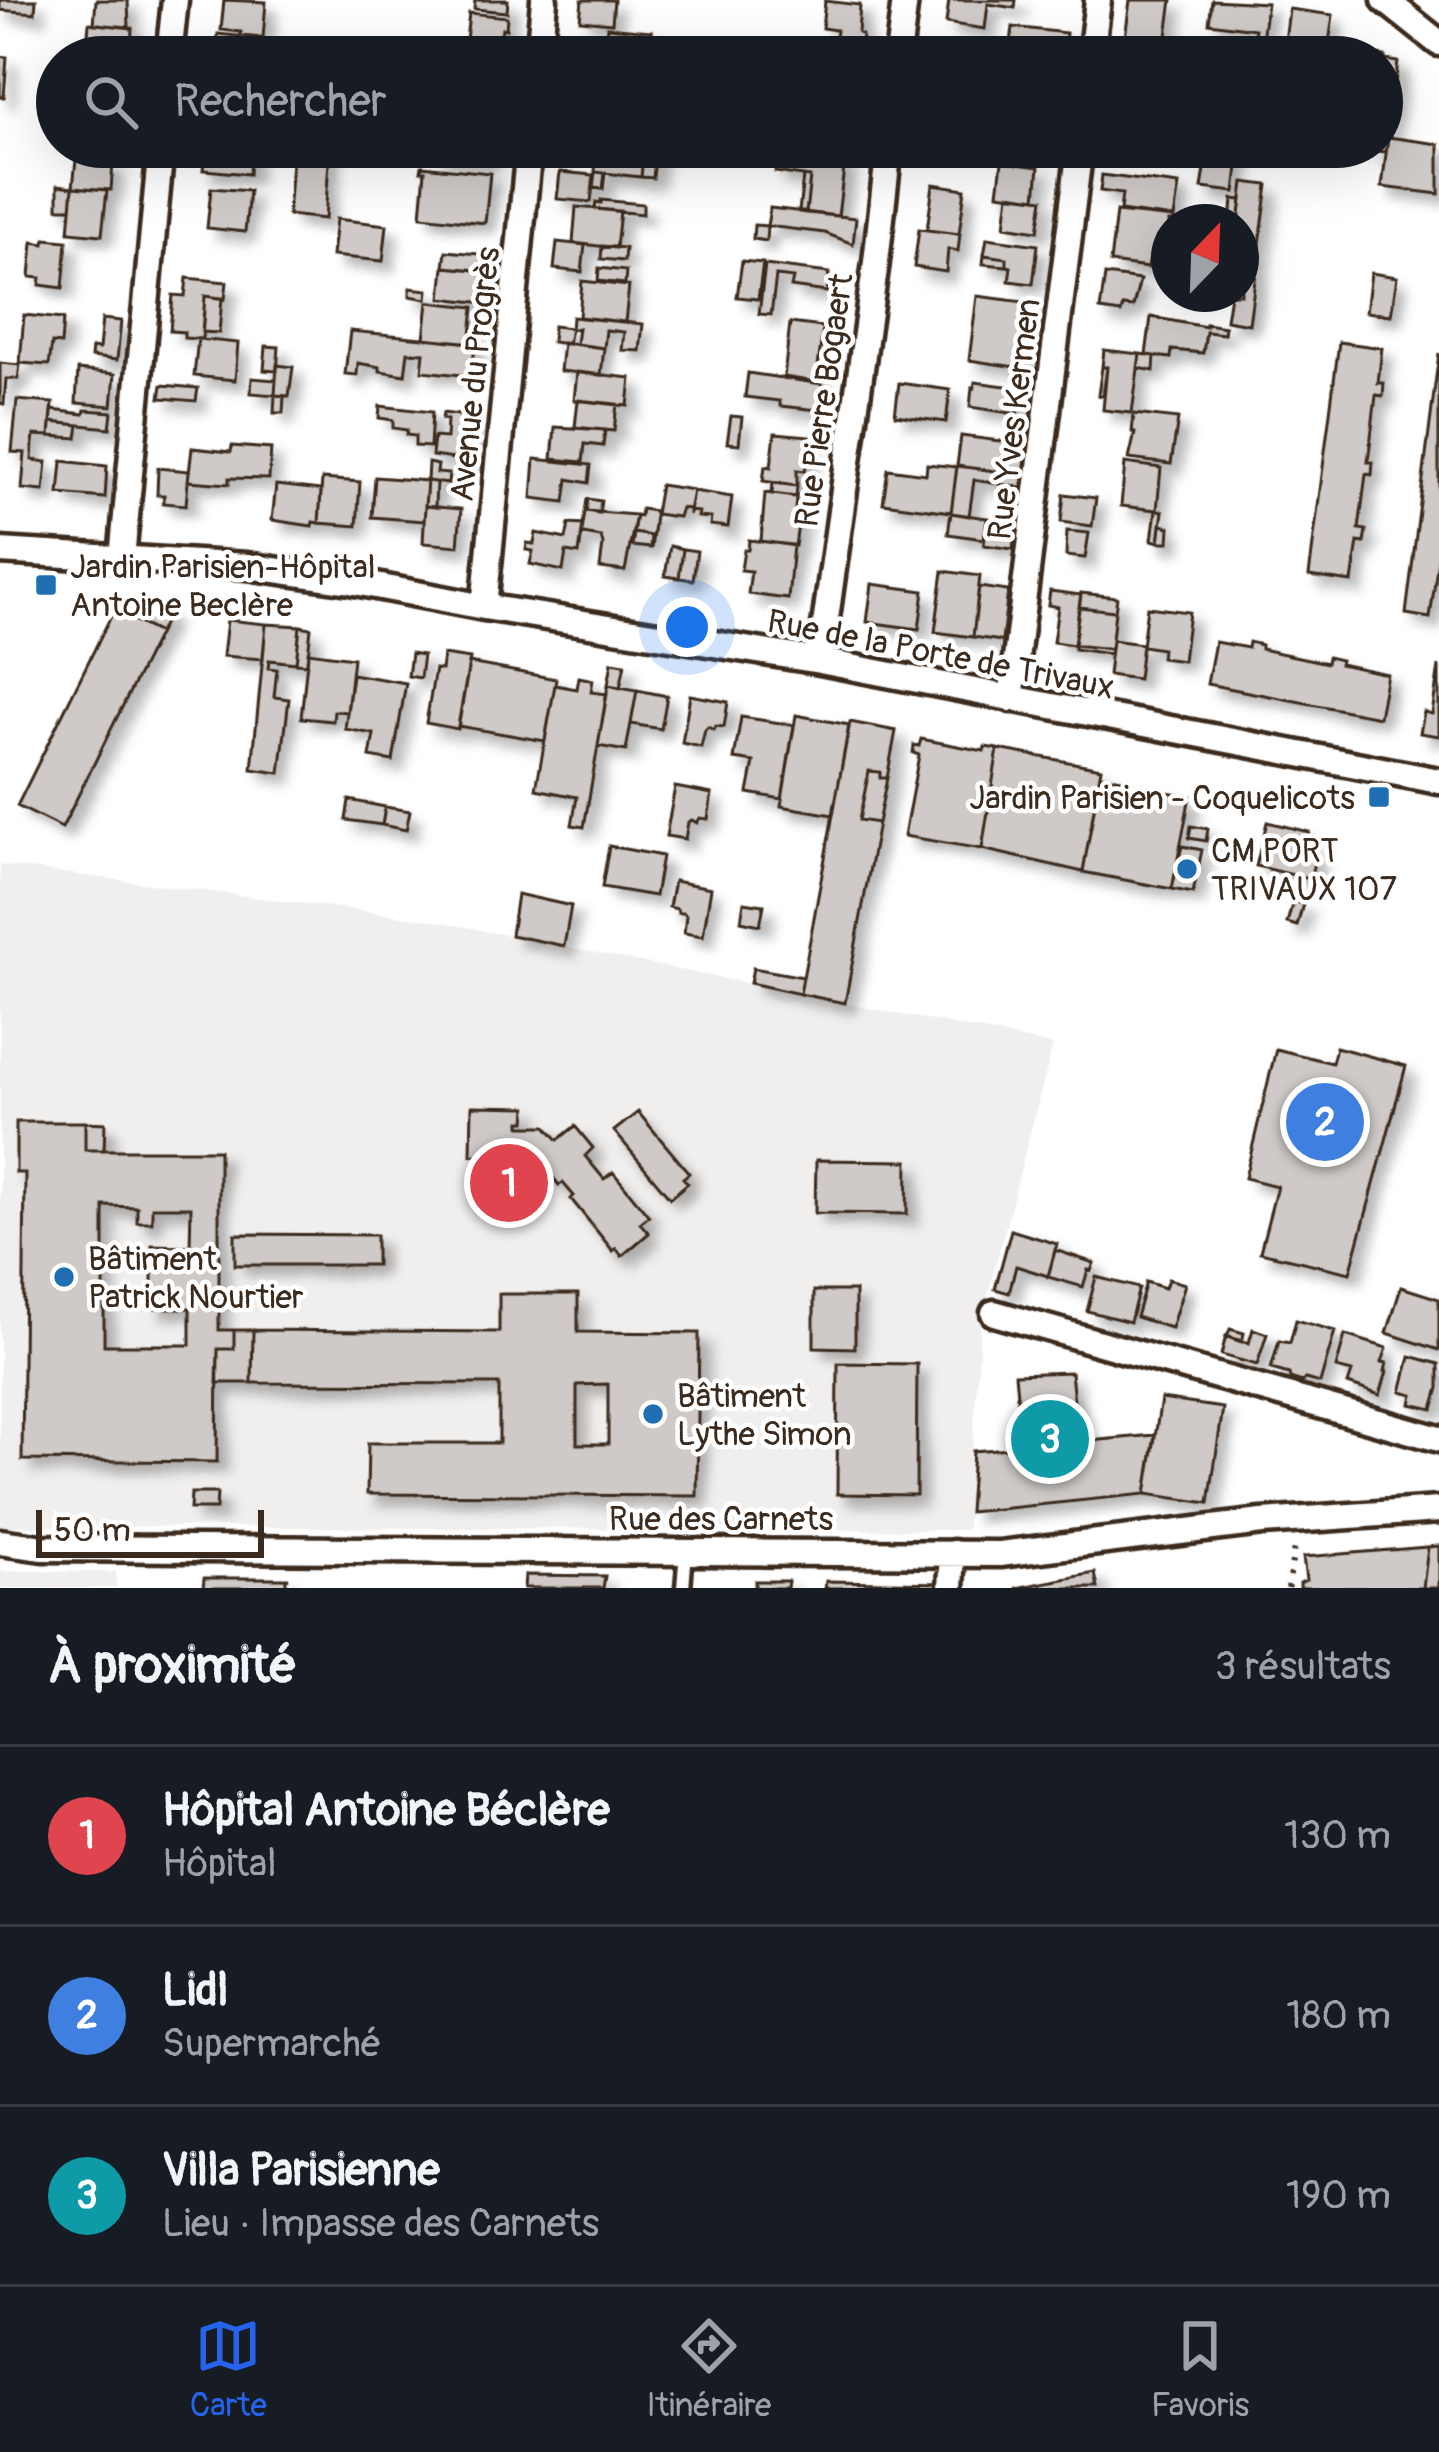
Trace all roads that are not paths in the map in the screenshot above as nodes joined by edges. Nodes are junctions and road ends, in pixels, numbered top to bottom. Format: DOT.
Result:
graph roads {
  1 [pos="175,0"];
  2 [pos="544,0"];
  3 [pos="904,0"];
  4 [pos="1099,0"];
  5 [pos="1385,0"];
  6 [pos="171,36"];
  7 [pos="540,36"];
  8 [pos="900,36"];
  9 [pos="1094,36"];
  10 [pos="1439,43"];
  11 [pos="159,168"];
  12 [pos="528,168"];
  13 [pos="887,168"];
  14 [pos="1077,168"];
  15 [pos="0,551"];
  16 [pos="122,557"];
  17 [pos="484,607"];
  18 [pos="820,661"];
  19 [pos="1011,699"];
  20 [pos="1439,781"];
  21 [pos="994,1313"];
  22 [pos="1439,1439"];
  23 [pos="1439,1510"];
  24 [pos="0,1542"];
  25 [pos="686,1551"];
  26 [pos="953,1553"];
  27 [pos="683,1588"];
  28 [pos="951,1588"];
  1 -- 6 [label="street"];
  2 -- 7 [label="street"];
  3 -- 8 [label="street"];
  4 -- 9 [label="street"];
  5 -- 10 [label="street"];
  11 -- 16 [label="street"];
  12 -- 17 [label="street, Avenue du Progrès"];
  13 -- 18 [label="street, Rue Pierre Bogaert"];
  14 -- 19 [label="street, Rue Yves Kermen"];
  15 -- 16 [label="street, Rue de la Porte de Trivaux"];
  16 -- 17 [label="street, Rue de la Porte de Trivaux"];
  17 -- 18 [label="street, Rue de la Porte de Trivaux"];
  18 -- 19 [label="street, Rue de la Porte de Trivaux"];
  19 -- 20 [label="street, Rue de la Porte de Trivaux"];
  21 -- 22 [label="street"];
  23 -- 26 [label="street, Rue des Carnets"];
  24 -- 25 [label="street, Rue des Carnets"];
  25 -- 26 [label="street, Rue des Carnets"];
  25 -- 27 [label="lane"];
  26 -- 28 [label="street"];
}
